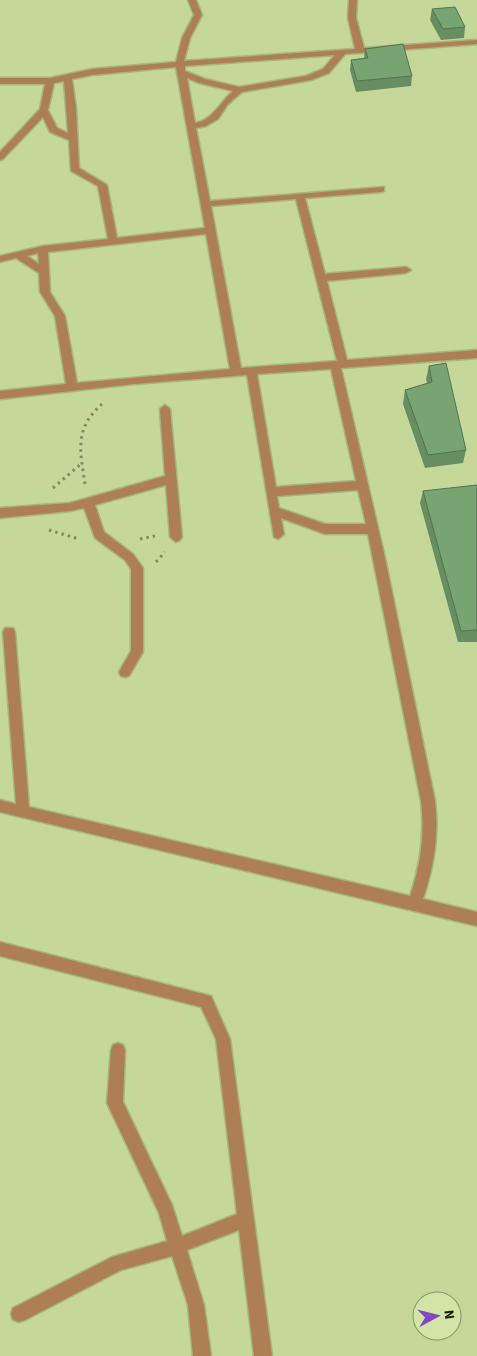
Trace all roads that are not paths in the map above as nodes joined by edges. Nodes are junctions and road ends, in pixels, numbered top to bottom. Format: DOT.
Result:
graph roads {
  1 [pos="192,0"];
  2 [pos="353,0"];
  3 [pos="477,42"];
  4 [pos="360,50"];
  5 [pos="343,51"];
  6 [pos="181,68"];
  7 [pos="68,78"];
  8 [pos="0,81"];
  9 [pos="50,81"];
  10 [pos="239,90"];
  11 [pos="44,110"];
  12 [pos="191,126"];
  13 [pos="72,138"];
  14 [pos="0,157"];
  15 [pos="381,189"];
  16 [pos="300,196"];
  17 [pos="204,204"];
  18 [pos="209,232"];
  19 [pos="113,242"];
  20 [pos="43,249"];
  21 [pos="18,254"];
  22 [pos="0,259"];
  23 [pos="406,270"];
  24 [pos="44,272"];
  25 [pos="323,278"];
  26 [pos="477,354"];
  27 [pos="339,363"];
  28 [pos="251,370"];
  29 [pos="236,371"];
  30 [pos="72,386"];
  31 [pos="0,395"];
  32 [pos="165,409"];
  33 [pos="171,479"];
  34 [pos="362,485"];
  35 [pos="271,492"];
  36 [pos="88,502"];
  37 [pos="274,511"];
  38 [pos="0,513"];
  39 [pos="372,529"];
  40 [pos="176,534"];
  41 [pos="278,534"];
  42 [pos="9,632"];
  43 [pos="125,672"];
  44 [pos="0,806"];
  45 [pos="23,812"];
  46 [pos="415,904"];
  47 [pos="477,918"];
  48 [pos="0,950"];
  49 [pos="118,1050"];
  50 [pos="246,1219"];
  51 [pos="177,1246"];
  52 [pos="19,1314"];
  53 [pos="202,1356"];
  54 [pos="263,1356"];
  1 -- 6 [label="street"];
  2 -- 4 [label="street"];
  3 -- 4 [label="street"];
  4 -- 5 [label="street"];
  5 -- 6 [label="street"];
  5 -- 10 [label="street"];
  6 -- 7 [label="street"];
  6 -- 10 [label="street"];
  6 -- 12 [label="street"];
  7 -- 9 [label="street"];
  7 -- 13 [label="street"];
  8 -- 9 [label="street"];
  9 -- 11 [label="street"];
  10 -- 12 [label="street"];
  11 -- 13 [label="street"];
  11 -- 14 [label="street"];
  12 -- 17 [label="street"];
  13 -- 19 [label="street"];
  15 -- 16 [label="street"];
  16 -- 17 [label="street"];
  16 -- 25 [label="street"];
  17 -- 18 [label="street"];
  18 -- 19 [label="street"];
  18 -- 29 [label="street"];
  19 -- 20 [label="street"];
  20 -- 21 [label="street"];
  20 -- 24 [label="street"];
  21 -- 22 [label="street"];
  21 -- 24 [label="street"];
  23 -- 25 [label="street"];
  24 -- 30 [label="street"];
  25 -- 27 [label="street"];
  26 -- 27 [label="street"];
  27 -- 28 [label="street"];
  27 -- 34 [label="street"];
  28 -- 29 [label="street"];
  28 -- 35 [label="street"];
  29 -- 30 [label="street"];
  30 -- 31 [label="street"];
  32 -- 33 [label="street"];
  33 -- 36 [label="street"];
  33 -- 40 [label="street"];
  34 -- 35 [label="street"];
  34 -- 39 [label="street"];
  35 -- 37 [label="street"];
  36 -- 38 [label="street"];
  36 -- 43 [label="street"];
  37 -- 39 [label="street"];
  37 -- 41 [label="street"];
  39 -- 46 [label="street"];
  42 -- 45 [label="street"];
  44 -- 45 [label="street"];
  45 -- 46 [label="street"];
  46 -- 47 [label="street"];
  48 -- 50 [label="street"];
  49 -- 51 [label="street"];
  50 -- 51 [label="street"];
  50 -- 54 [label="street"];
  51 -- 52 [label="street"];
  51 -- 53 [label="street"];
}
